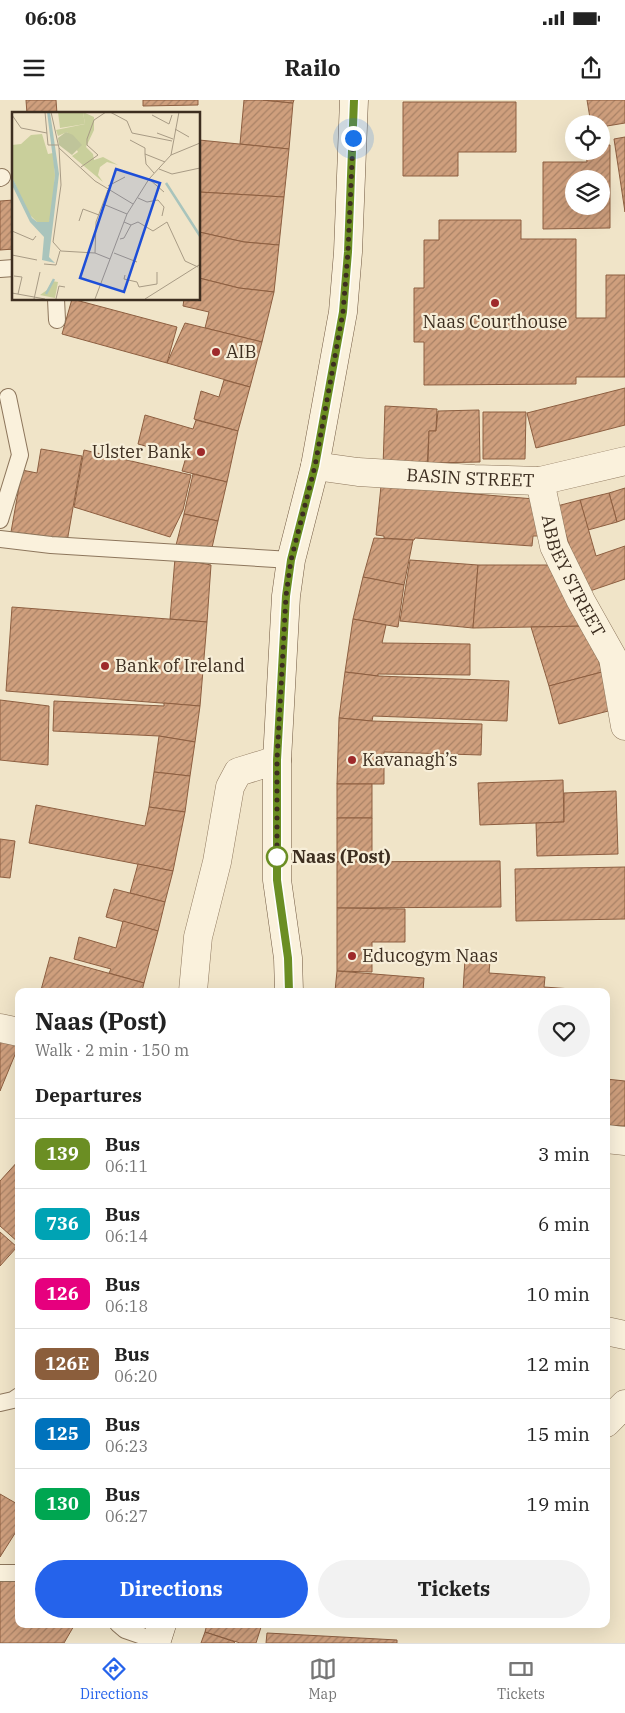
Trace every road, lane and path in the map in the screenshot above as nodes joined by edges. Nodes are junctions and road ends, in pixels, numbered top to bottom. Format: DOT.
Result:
graph roads {
  1 [pos="354,100"];
  2 [pos="56,300"];
  3 [pos="57,320"];
  4 [pos="8,397"];
  5 [pos="625,461"];
  6 [pos="315,466"];
  7 [pos="540,481"];
  8 [pos="0,520"];
  9 [pos="0,539"];
  10 [pos="291,560"];
  11 [pos="625,726"];
  12 [pos="277,760"];
  13 [pos="193,988"];
  14 [pos="289,988"];
  15 [pos="0,1028"];
  16 [pos="15,1031"];
  17 [pos="610,1139"];
  18 [pos="625,1141"];
  19 [pos="610,1332"];
  20 [pos="625,1335"];
  21 [pos="15,1399"];
  22 [pos="0,1403"];
  23 [pos="625,1404"];
  24 [pos="610,1420"];
  25 [pos="0,1573"];
  26 [pos="15,1573"];
  27 [pos="123,1628"];
  28 [pos="158,1636"];
  1 -- 6 [label="street"];
  2 -- 3 [label="lane"];
  4 -- 8 [label="lane"];
  5 -- 7 [label="street, BASIN STREET"];
  6 -- 7 [label="street, BASIN STREET"];
  6 -- 10 [label="street"];
  7 -- 11 [label="street, ABBEY STREET"];
  9 -- 10 [label="lane"];
  10 -- 12 [label="street"];
  12 -- 13 [label="street"];
  12 -- 14 [label="street"];
  15 -- 16 [label="street"];
  17 -- 18 [label="street"];
  19 -- 20 [label="street"];
  21 -- 22 [label="lane"];
  23 -- 24 [label="street"];
  25 -- 26 [label="lane"];
  27 -- 28 [label="lane"];
}
